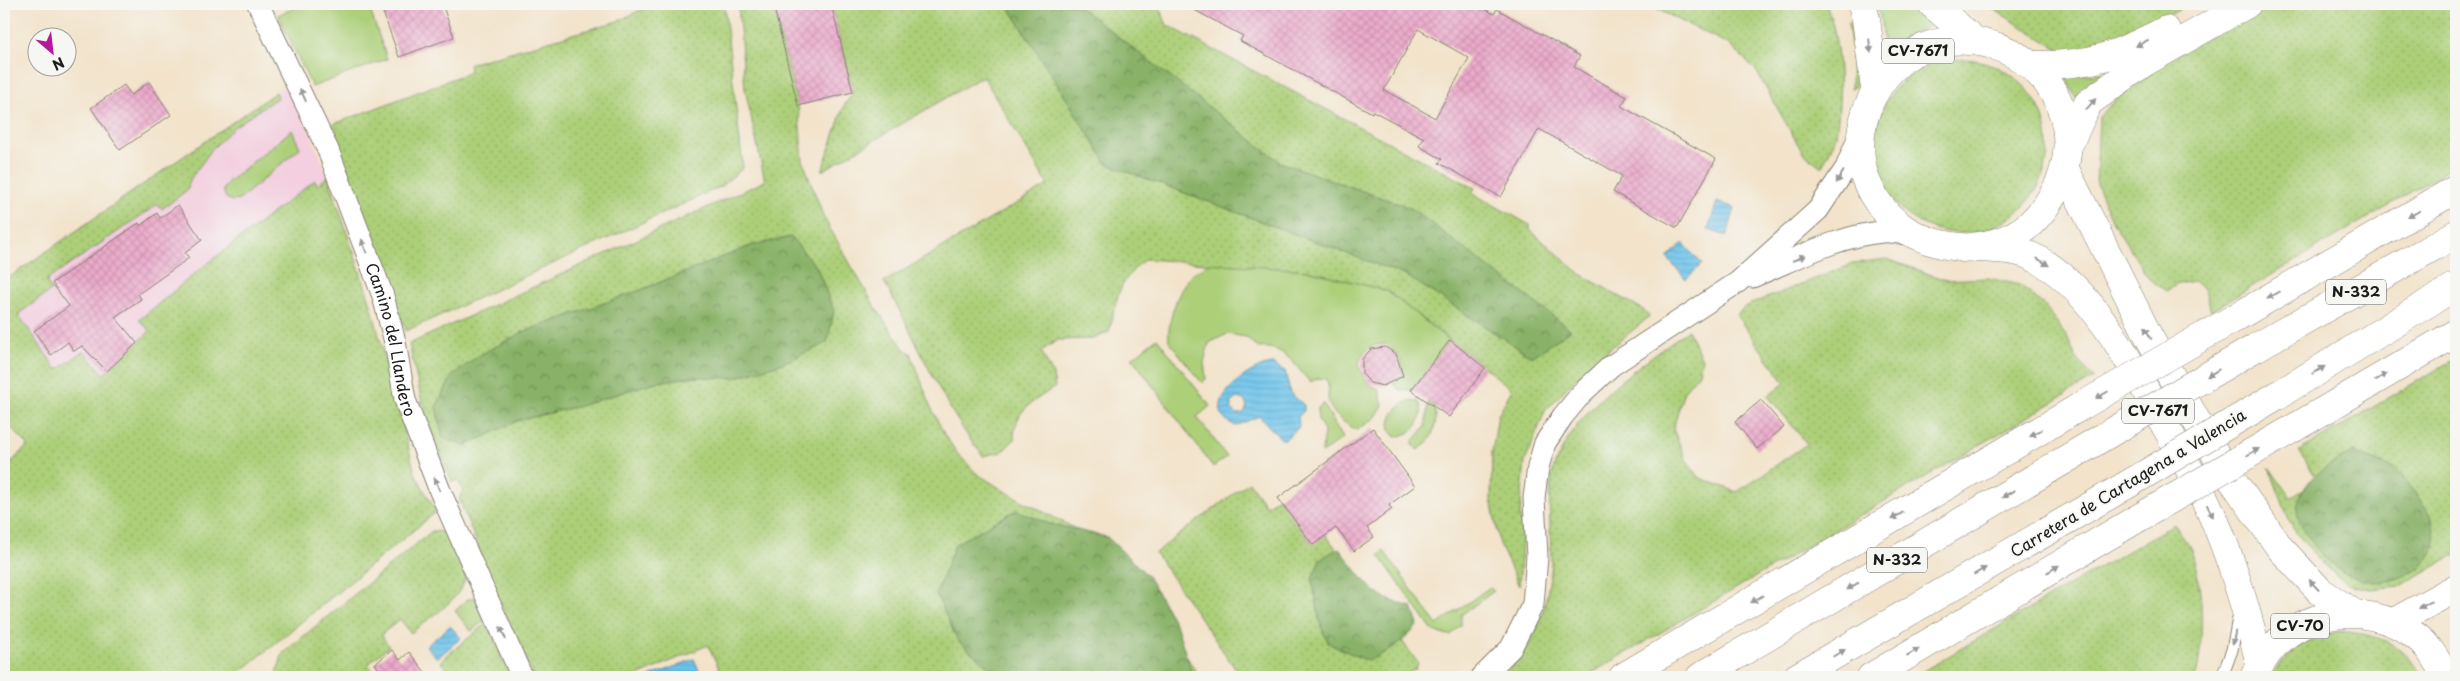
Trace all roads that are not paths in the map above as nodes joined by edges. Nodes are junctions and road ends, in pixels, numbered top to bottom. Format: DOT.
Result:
graph roads {
  1 [pos="258,4"];
  2 [pos="1862,4"];
  3 [pos="1932,4"];
  4 [pos="2216,4"];
  5 [pos="2247,4"];
  6 [pos="1974,40"];
  7 [pos="2032,65"];
  8 [pos="1875,89"];
  9 [pos="1860,133"];
  10 [pos="2067,158"];
  11 [pos="2456,189"];
  12 [pos="2456,234"];
  13 [pos="1913,235"];
  14 [pos="1962,248"];
  15 [pos="1738,282"];
  16 [pos="2456,286"];
  17 [pos="2456,333"];
  18 [pos="2456,588"];
  19 [pos="2242,597"];
  20 [pos="2353,612"];
  21 [pos="2394,622"];
  22 [pos="2257,670"];
  23 [pos="522,677"];
  24 [pos="1482,677"];
  25 [pos="1623,677"];
  26 [pos="1700,677"];
  27 [pos="1797,677"];
  28 [pos="1871,677"];
  29 [pos="2222,677"];
  30 [pos="2446,677"];
  23 -- 1 [label="street, Camino del Llandero, one-way"];
  2 -- 8 [label="main road, CV-7671, one-way"];
  3 -- 6 [label="main road, CV-7671"];
  4 -- 7 [label="main road, one-way"];
  10 -- 5 [label="main road, one-way"];
  6 -- 7 [label="main road, CV-7671"];
  6 -- 8 [label="main road, CV-7671"];
  7 -- 10 [label="main road, CV-7671"];
  8 -- 9 [label="main road, CV-7671"];
  9 -- 13 [label="main road, CV-7671"];
  9 -- 15 [label="street, one-way"];
  10 -- 14 [label="main road, CV-7671"];
  20 -- 10 [label="main road, CV-7671, one-way"];
  11 -- 25 [label="main road, one-way, bridge"];
  12 -- 26 [label="main road, N-332, one-way, bridge"];
  13 -- 14 [label="main road, CV-7671"];
  15 -- 13 [label="street, one-way"];
  14 -- 19 [label="main road, CV-7671, one-way"];
  15 -- 24 [label="street"];
  27 -- 16 [label="main road, Carretera de Cartagena a Valencia / N-332, one-way, bridge"];
  28 -- 17 [label="main road, one-way, bridge"];
  18 -- 21 [label="main road, one-way"];
  19 -- 22 [label="main road, CV-7671"];
  19 -- 29 [label="lane, one-way"];
  20 -- 21 [label="main road, CV-70"];
  20 -- 22 [label="main road, CV-70"];
  21 -- 30 [label="main road, CV-70"];
}
